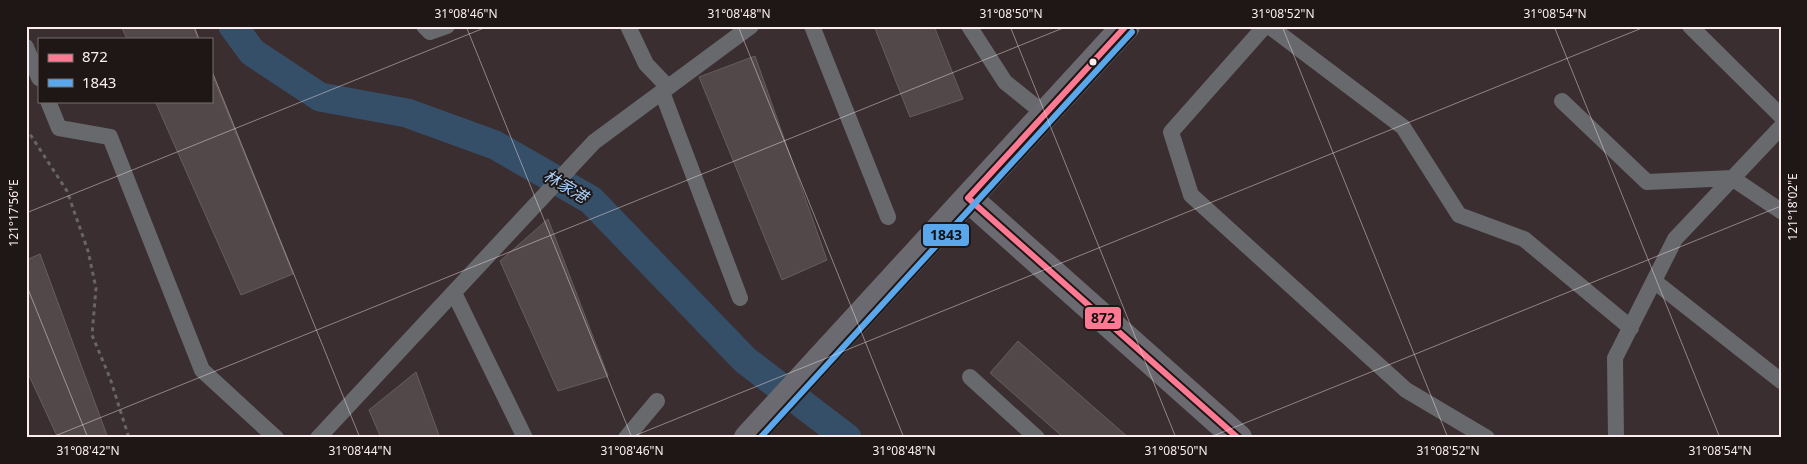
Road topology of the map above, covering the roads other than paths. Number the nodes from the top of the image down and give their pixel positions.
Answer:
1 (424, 26) edge
2 (447, 26) edge
3 (628, 26) edge
4 (751, 26) edge
5 (812, 26) edge
6 (969, 26) edge
7 (1126, 26) edge
8 (1267, 26) edge
9 (1690, 26) edge
10 (26, 47) edge
11 (38, 76) edge
12 (665, 90) junction
13 (1562, 101) dead end
14 (48, 102) edge
15 (1047, 113) junction
16 (1781, 116) edge
17 (1781, 127) edge
18 (1732, 178) junction
19 (968, 198) junction
20 (1781, 211) edge
21 (888, 218) dead end
22 (1654, 282) junction
23 (454, 292) junction
24 (740, 298) dead end
25 (1631, 328) junction
26 (970, 377) dead end
27 (1781, 381) edge
28 (657, 401) dead end
29 (276, 438) edge
30 (318, 438) edge
31 (526, 438) edge
32 (626, 438) edge
33 (748, 438) edge
34 (1037, 438) edge
35 (1238, 438) edge
36 (1487, 438) edge
37 (1616, 438) edge

1 - 2 lane
3 - 12 lane
4 - 12 lane
5 - 21 lane
6 - 15 lane
7 - 15 street
8 - 25 lane
8 - 36 lane
9 - 16 lane
10 - 11 lane
12 - 23 lane
12 - 24 lane
13 - 18 lane
14 - 29 lane
15 - 19 street
17 - 18 lane
18 - 20 lane
18 - 22 lane
19 - 33 street
19 - 35 street
22 - 25 lane
22 - 27 lane
23 - 30 lane
23 - 31 lane
25 - 37 lane
26 - 34 lane
28 - 32 lane

